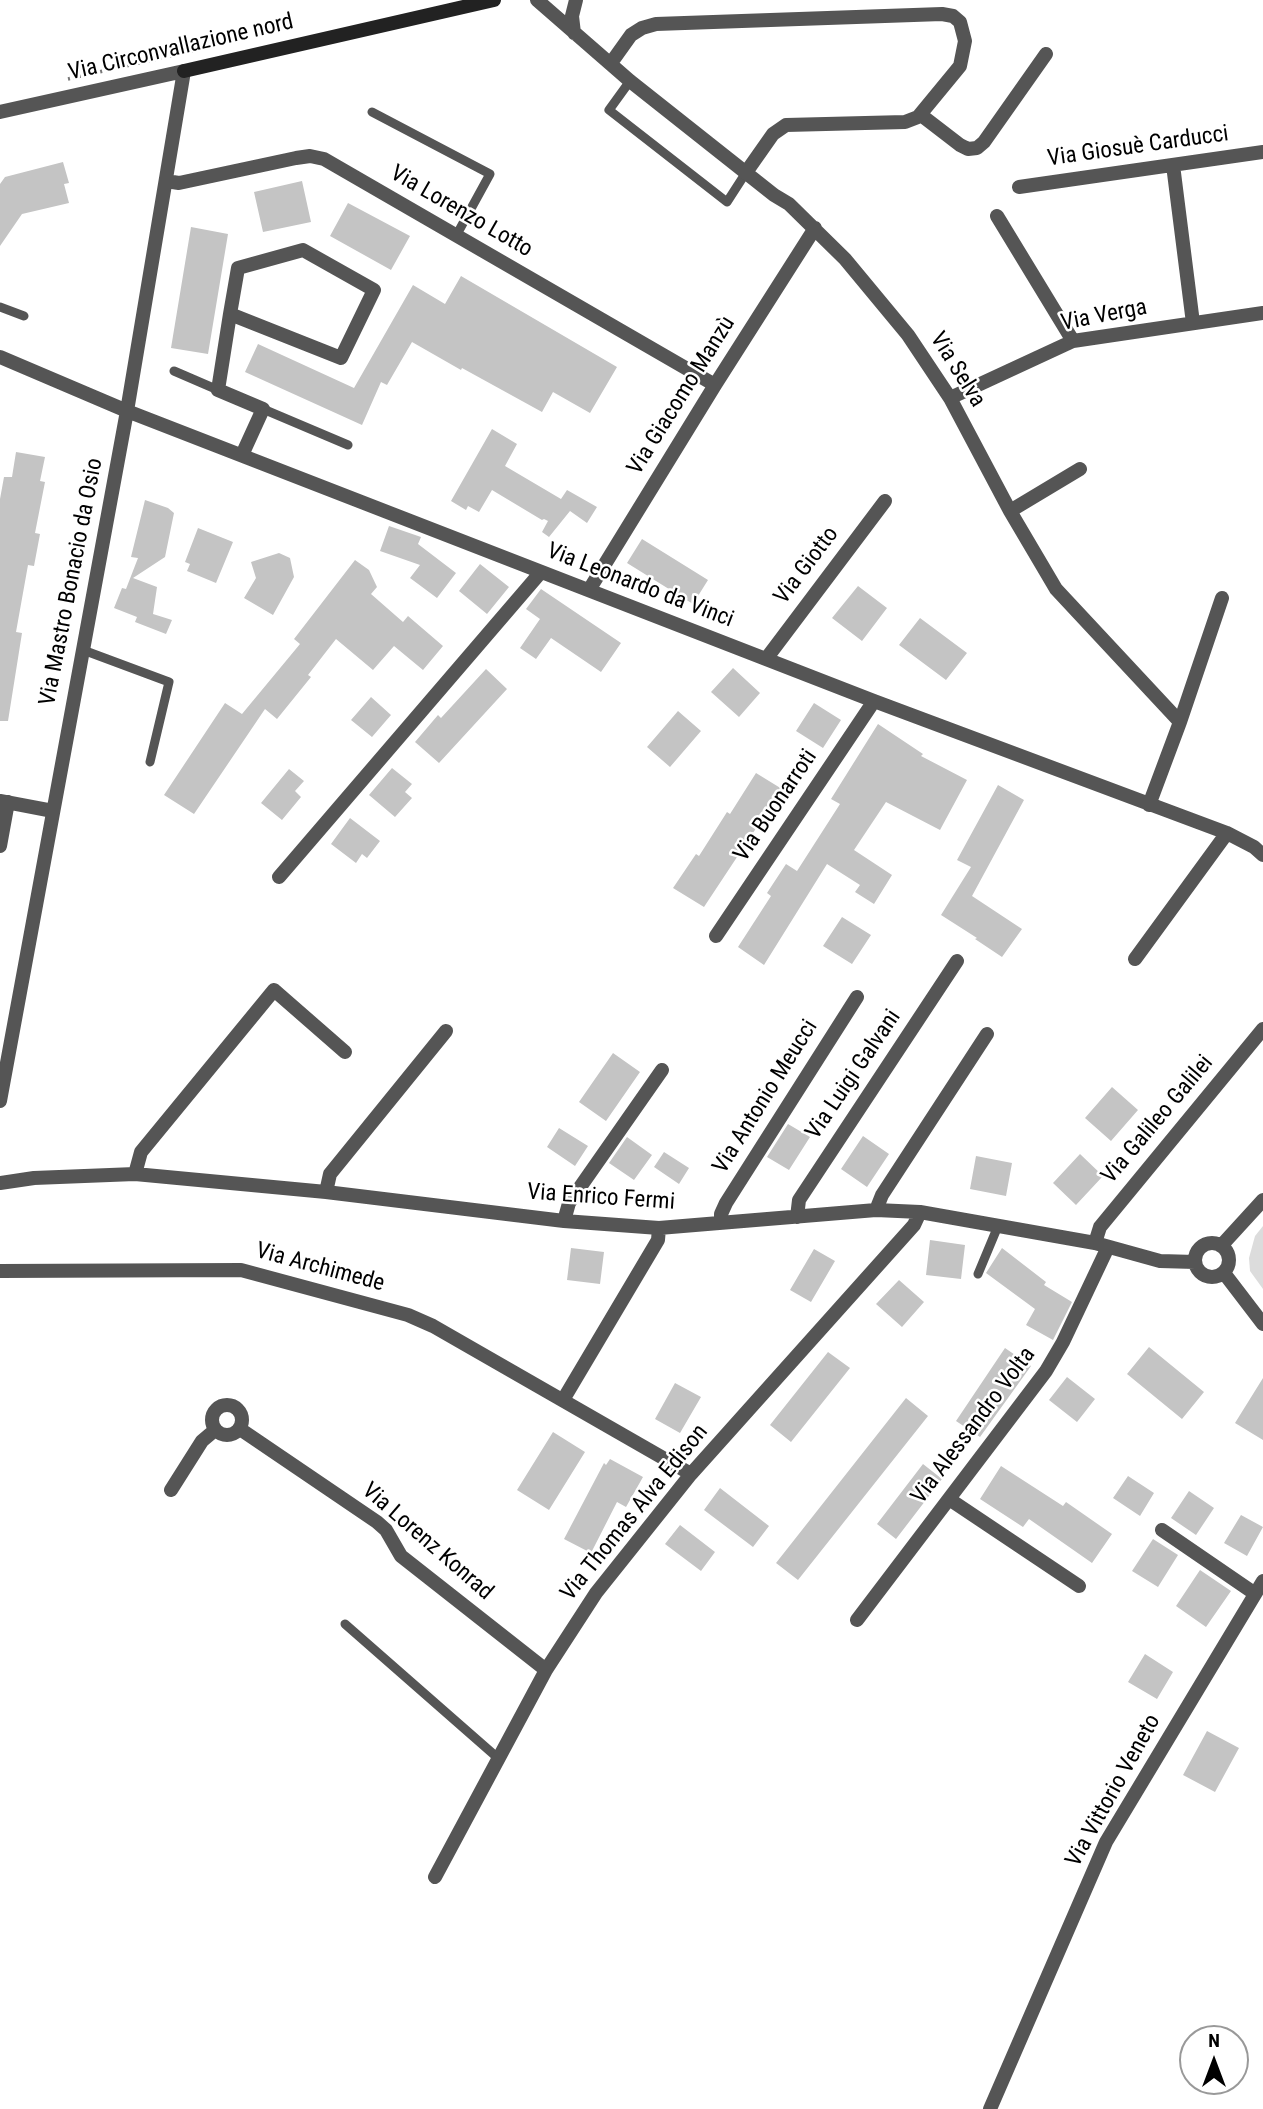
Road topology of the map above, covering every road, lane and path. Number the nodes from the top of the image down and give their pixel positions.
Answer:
1 (494, 0) edge
2 (537, 0) edge
3 (576, 0) edge
4 (574, 33) junction
5 (1046, 54) dead end
6 (611, 63) junction
7 (184, 71) junction
8 (630, 81) junction
9 (0, 112) edge
10 (372, 112) dead end
11 (920, 115) junction
12 (1263, 152) edge
13 (1173, 164) junction
14 (747, 171) junction
15 (166, 181) junction
16 (1019, 187) dead end
17 (998, 216) dead end
18 (815, 228) junction
19 (456, 236) junction
20 (0, 306) edge
21 (1263, 313) edge
22 (230, 314) junction
23 (24, 316) dead end
24 (1193, 323) junction
25 (1073, 341) junction
26 (0, 357) edge
27 (174, 371) dead end
28 (715, 385) junction
29 (218, 390) junction
30 (950, 398) junction
31 (263, 409) junction
32 (127, 411) junction
33 (348, 445) dead end
34 (242, 455) junction
35 (1080, 469) dead end
36 (885, 501) dead end
37 (1010, 511) junction
38 (541, 572) junction
39 (589, 590) junction
40 (1222, 598) dead end
41 (83, 650) junction
42 (766, 659) junction
43 (874, 702) junction
44 (1180, 722) junction
45 (150, 762) dead end
46 (4, 802) edge
47 (1149, 805) junction
48 (53, 811) junction
49 (1227, 833) junction
50 (0, 846) edge
51 (1263, 855) edge
52 (279, 877) dead end
53 (716, 936) dead end
54 (1135, 959) dead end
55 (957, 961) dead end
56 (856, 997) dead end
57 (1263, 1029) edge
58 (446, 1031) dead end
59 (988, 1034) dead end
60 (345, 1052) dead end
61 (4, 1056) edge
62 (662, 1070) dead end
63 (0, 1101) edge
64 (135, 1174) junction
65 (0, 1183) edge
66 (326, 1192) junction
67 (1263, 1200) edge
68 (876, 1210) junction
69 (920, 1212) junction
70 (797, 1217) junction
71 (564, 1221) junction
72 (721, 1223) junction
73 (998, 1226) junction
74 (659, 1228) junction
75 (1102, 1245) junction
76 (1221, 1246) junction
77 (1195, 1262) junction
78 (0, 1271) edge
79 (1224, 1273) junction
80 (978, 1274) dead end
81 (1263, 1324) edge
82 (563, 1400) junction
83 (240, 1429) junction
84 (215, 1430) junction
85 (691, 1474) junction
86 (171, 1490) dead end
87 (949, 1499) junction
88 (1162, 1530) dead end
89 (1079, 1586) dead end
90 (1259, 1587) edge
91 (856, 1620) dead end
92 (345, 1625) dead end
93 (546, 1670) junction
94 (499, 1759) junction
95 (435, 1877) dead end
96 (990, 2109) edge

1 - 7 street, Via Circonvallazione nord
2 - 4 street, Via Selva
3 - 4 street
4 - 6 street, Via Selva
5 - 11 street
6 - 8 street, Via Selva
6 - 11 street
7 - 9 street, Via Circonvallazione nord
7 - 15 street, Via Mastro Bonacio da Osio
8 - 14 street, Via Selva
8 - 14 lane
10 - 19 lane
11 - 14 street
12 - 13 street, Via Giosuè Carducci
13 - 16 street, Via Giosuè Carducci
13 - 24 street
14 - 18 street, Via Selva
15 - 19 street, Via Lorenzo Lotto
15 - 32 street, Via Mastro Bonacio da Osio
17 - 25 street
18 - 28 street, Via Giacomo Manzù
18 - 30 street, Via Selva
19 - 28 street, Via Lorenzo Lotto
20 - 23 lane
21 - 24 street, Via Verga
22 - 22 street
22 - 29 street
24 - 25 street, Via Verga
25 - 30 street, Via Verga
26 - 32 street, Via Leonardo da Vinci
27 - 29 lane
28 - 39 street, Via Giacomo Manzù
29 - 31 street
30 - 37 street, Via Selva
31 - 33 lane
31 - 34 street
32 - 34 street, Via Leonardo da Vinci
32 - 41 street, Via Mastro Bonacio da Osio
34 - 38 street, Via Leonardo da Vinci
35 - 37 street
36 - 42 street, Via Giotto
37 - 44 street, Via Selva
38 - 39 street, Via Leonardo da Vinci
38 - 52 street
39 - 42 street, Via Leonardo da Vinci
40 - 44 street
41 - 45 lane
41 - 48 street, Via Mastro Bonacio da Osio
42 - 43 street, Via Leonardo da Vinci
43 - 47 street, Via Leonardo da Vinci
43 - 53 street, Via Buonarroti
44 - 47 street
46 - 48 street
46 - 50 street
47 - 49 street, Via Leonardo da Vinci
48 - 61 street, Via Mastro Bonacio da Osio
49 - 51 street, Via Leonardo da Vinci
49 - 54 street
55 - 70 street, Via Luigi Galvani
56 - 72 street, Via Antonio Meucci
57 - 75 street, Via Galileo Galilei
58 - 66 street
59 - 68 street
60 - 64 street
61 - 63 street, Via Mastro Bonacio da Osio
62 - 71 street
64 - 65 street, Via Enrico Fermi
64 - 66 street, Via Enrico Fermi
66 - 71 street, Via Enrico Fermi
67 - 76 street
68 - 69 street, Via Enrico Fermi
68 - 70 street, Via Enrico Fermi
69 - 73 street, Via Enrico Fermi
69 - 85 street, Via Thomas Alva Edison
70 - 72 street, Via Enrico Fermi
71 - 74 street, Via Enrico Fermi
72 - 74 street, Via Enrico Fermi
73 - 75 street, Via Enrico Fermi
73 - 80 lane
74 - 82 street
75 - 77 street, Via Enrico Fermi
75 - 87 street, Via Alessandro Volta
76 - 77 street
76 - 79 street
77 - 79 street
78 - 82 street, Via Archimede
79 - 81 street
82 - 85 street, Via Archimede
83 - 84 street
83 - 84 street, Via Lorenz Konrad
83 - 93 street, Via Lorenz Konrad
84 - 86 street, Via Lorenz Konrad
85 - 93 street, Via Thomas Alva Edison
87 - 89 street
87 - 91 street, Via Alessandro Volta
88 - 90 street
90 - 96 street, Via Vittorio Veneto
92 - 94 lane
93 - 94 street, Via Thomas Alva Edison
94 - 95 street, Via Thomas Alva Edison

